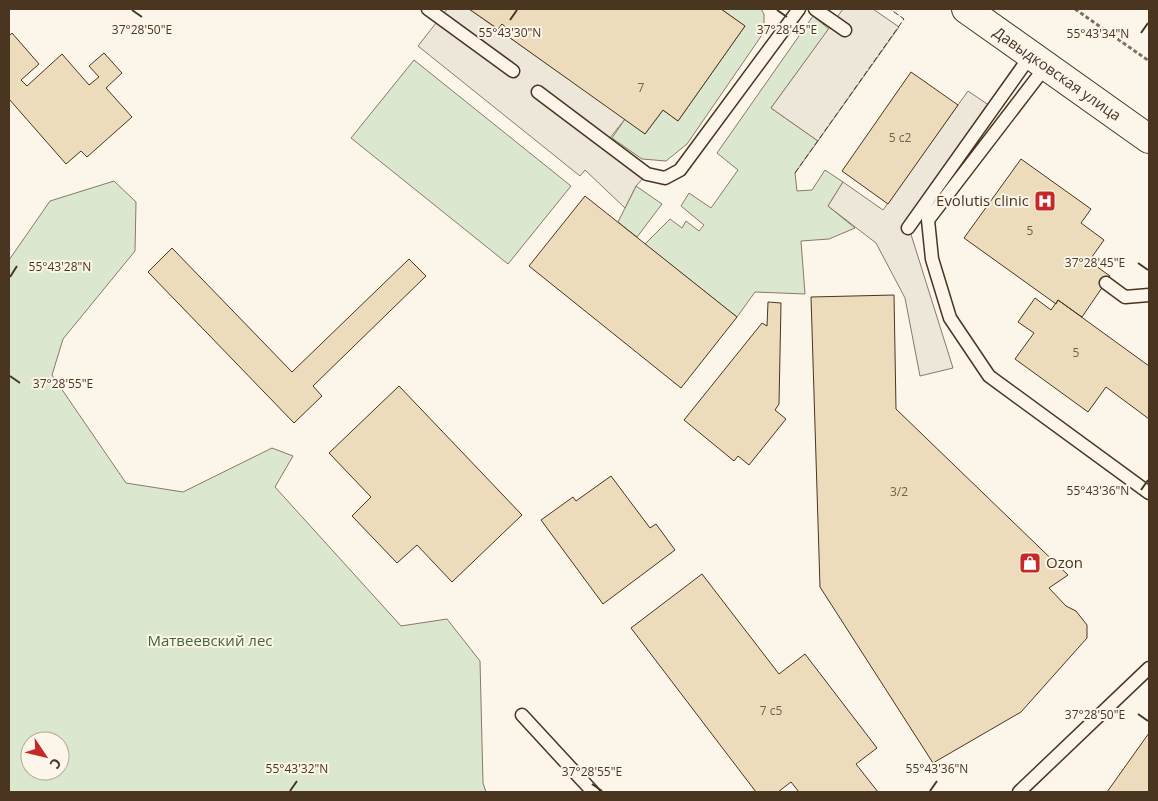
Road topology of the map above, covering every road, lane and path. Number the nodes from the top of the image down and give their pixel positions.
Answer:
1 (428, 9) edge
2 (799, 9) edge
3 (815, 9) edge
4 (966, 9) edge
5 (1075, 9) edge
6 (845, 30) dead end
7 (1039, 60) junction
8 (1149, 61) edge
9 (513, 71) dead end
10 (538, 92) dead end
11 (1149, 139) edge
12 (908, 228) dead end
13 (1106, 284) dead end
14 (1149, 295) edge
15 (1149, 493) edge
16 (1149, 668) edge
17 (522, 715) dead end
18 (593, 792) edge
19 (1018, 792) edge

1 - 9 lane
2 - 10 lane
3 - 6 lane
4 - 7 street, Давыдковская улица
5 - 8 path
7 - 11 street, Давыдковская улица
7 - 12 lane
7 - 15 lane
13 - 14 lane
16 - 19 lane
17 - 18 lane

